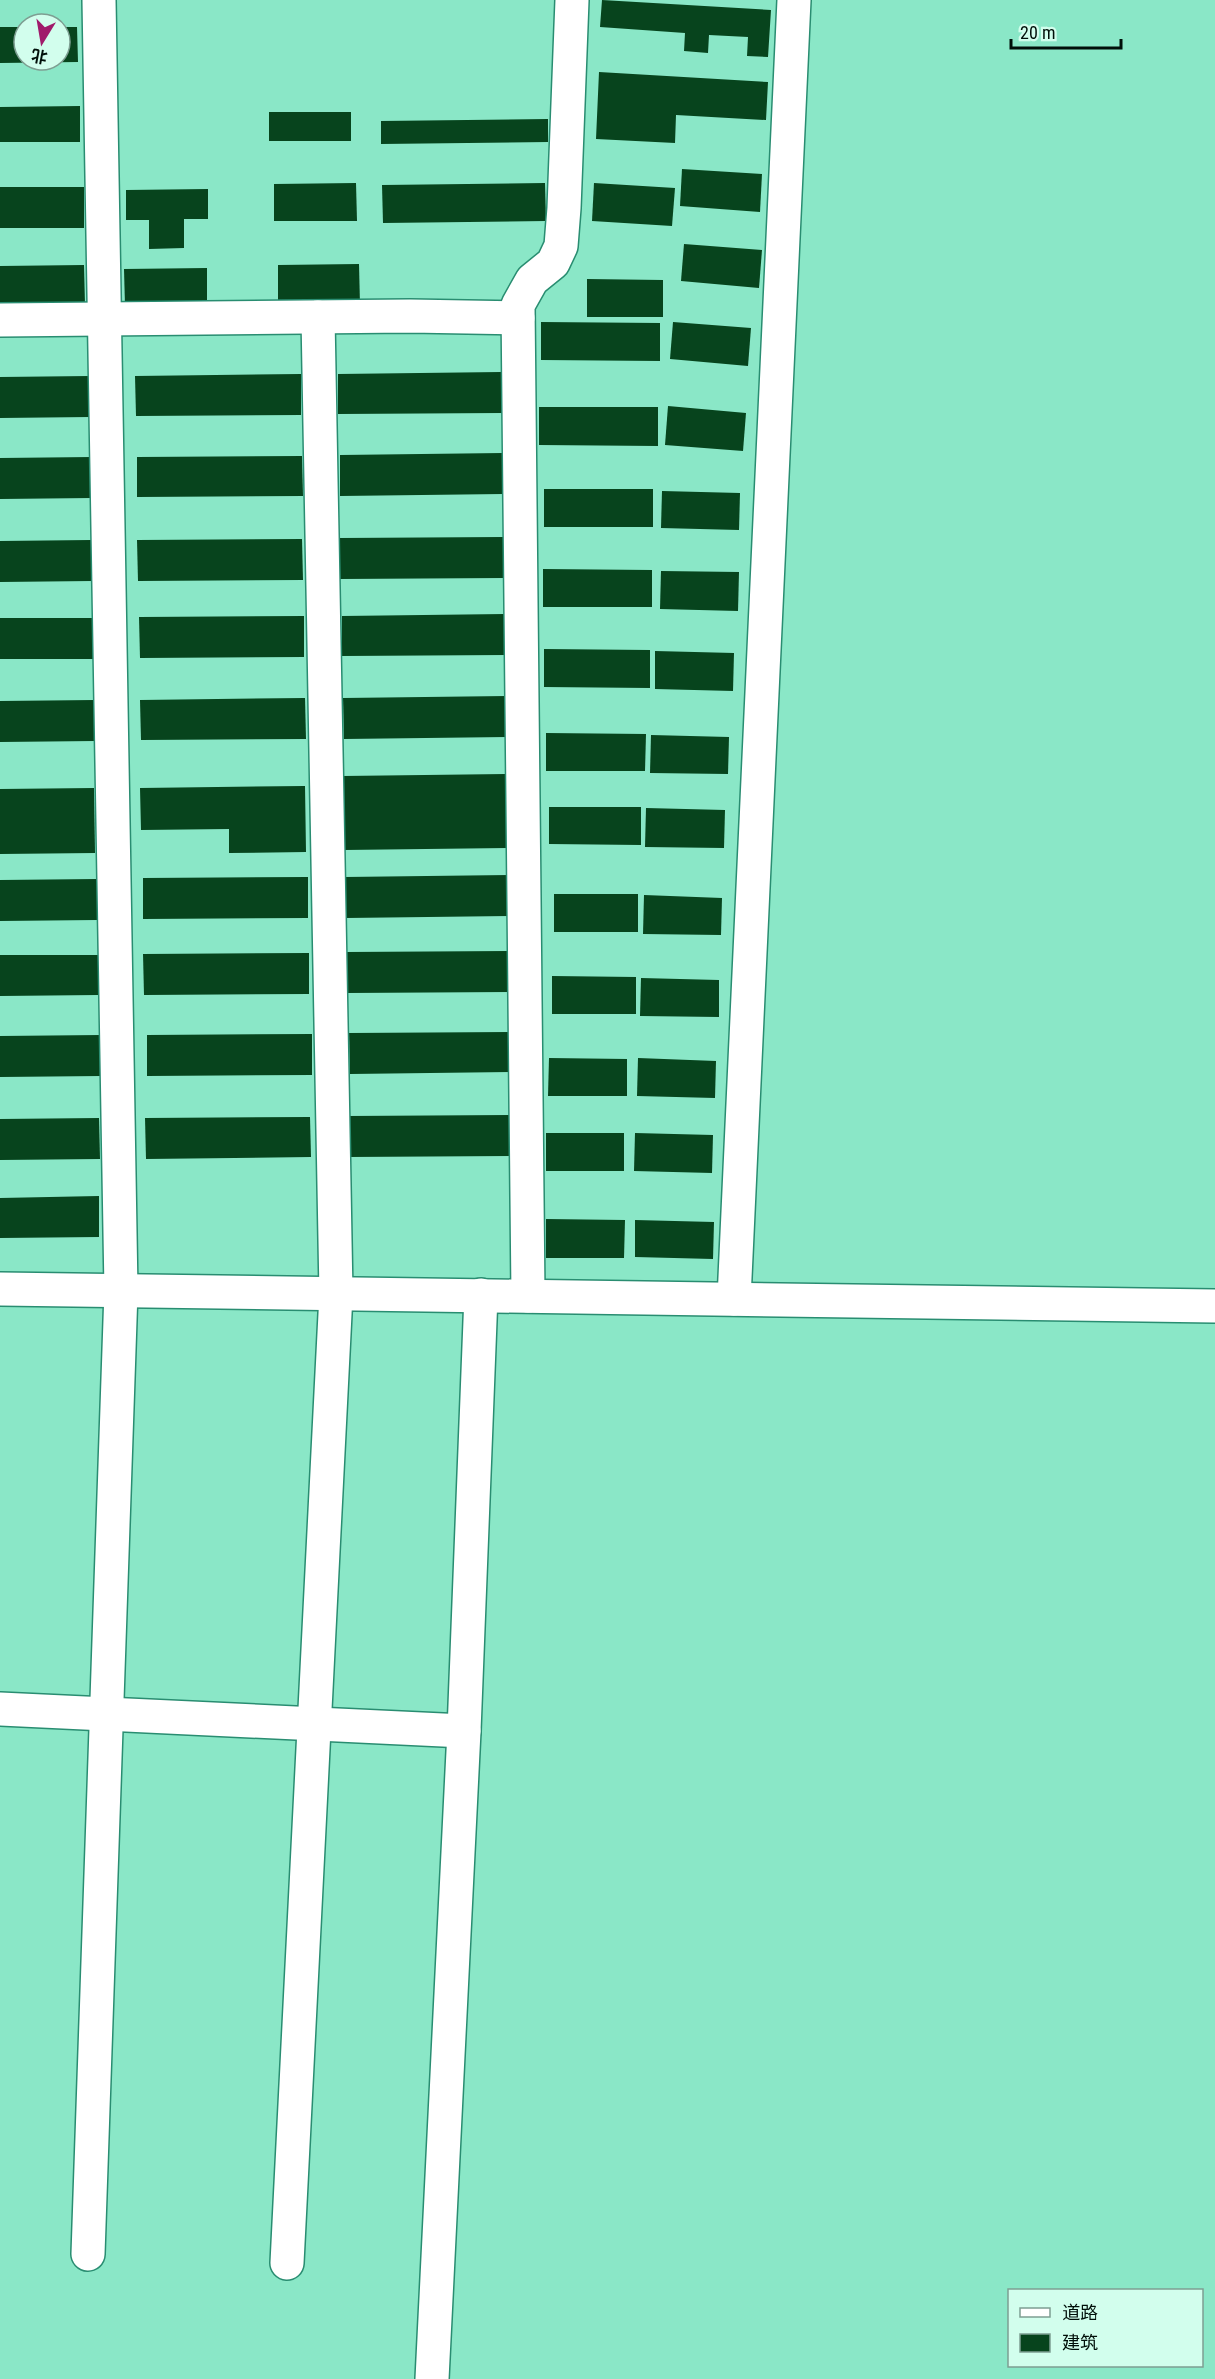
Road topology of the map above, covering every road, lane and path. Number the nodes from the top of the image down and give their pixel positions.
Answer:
1 (99, 0) edge
2 (572, 0) edge
3 (794, 0) edge
4 (318, 317) junction
5 (518, 318) junction
6 (0, 320) edge
7 (104, 320) junction
8 (0, 1289) edge
9 (121, 1291) junction
10 (336, 1294) junction
11 (481, 1295) junction
12 (528, 1296) junction
13 (734, 1299) junction
14 (1215, 1306) edge
15 (0, 1709) edge
16 (106, 1714) junction
17 (315, 1724) junction
18 (464, 1731) junction
19 (88, 2254) dead end
20 (287, 2263) dead end
21 (432, 2379) edge

1 - 7 street
2 - 5 street
3 - 13 street
4 - 5 street
4 - 7 street
4 - 10 street
5 - 12 street
6 - 7 street
7 - 9 street
8 - 9 street
9 - 10 street
9 - 16 street
10 - 11 street
10 - 17 street
11 - 12 street
11 - 18 street
12 - 13 street
13 - 14 street
15 - 16 street
16 - 17 street
16 - 19 street
17 - 18 street
17 - 20 street
18 - 21 street

